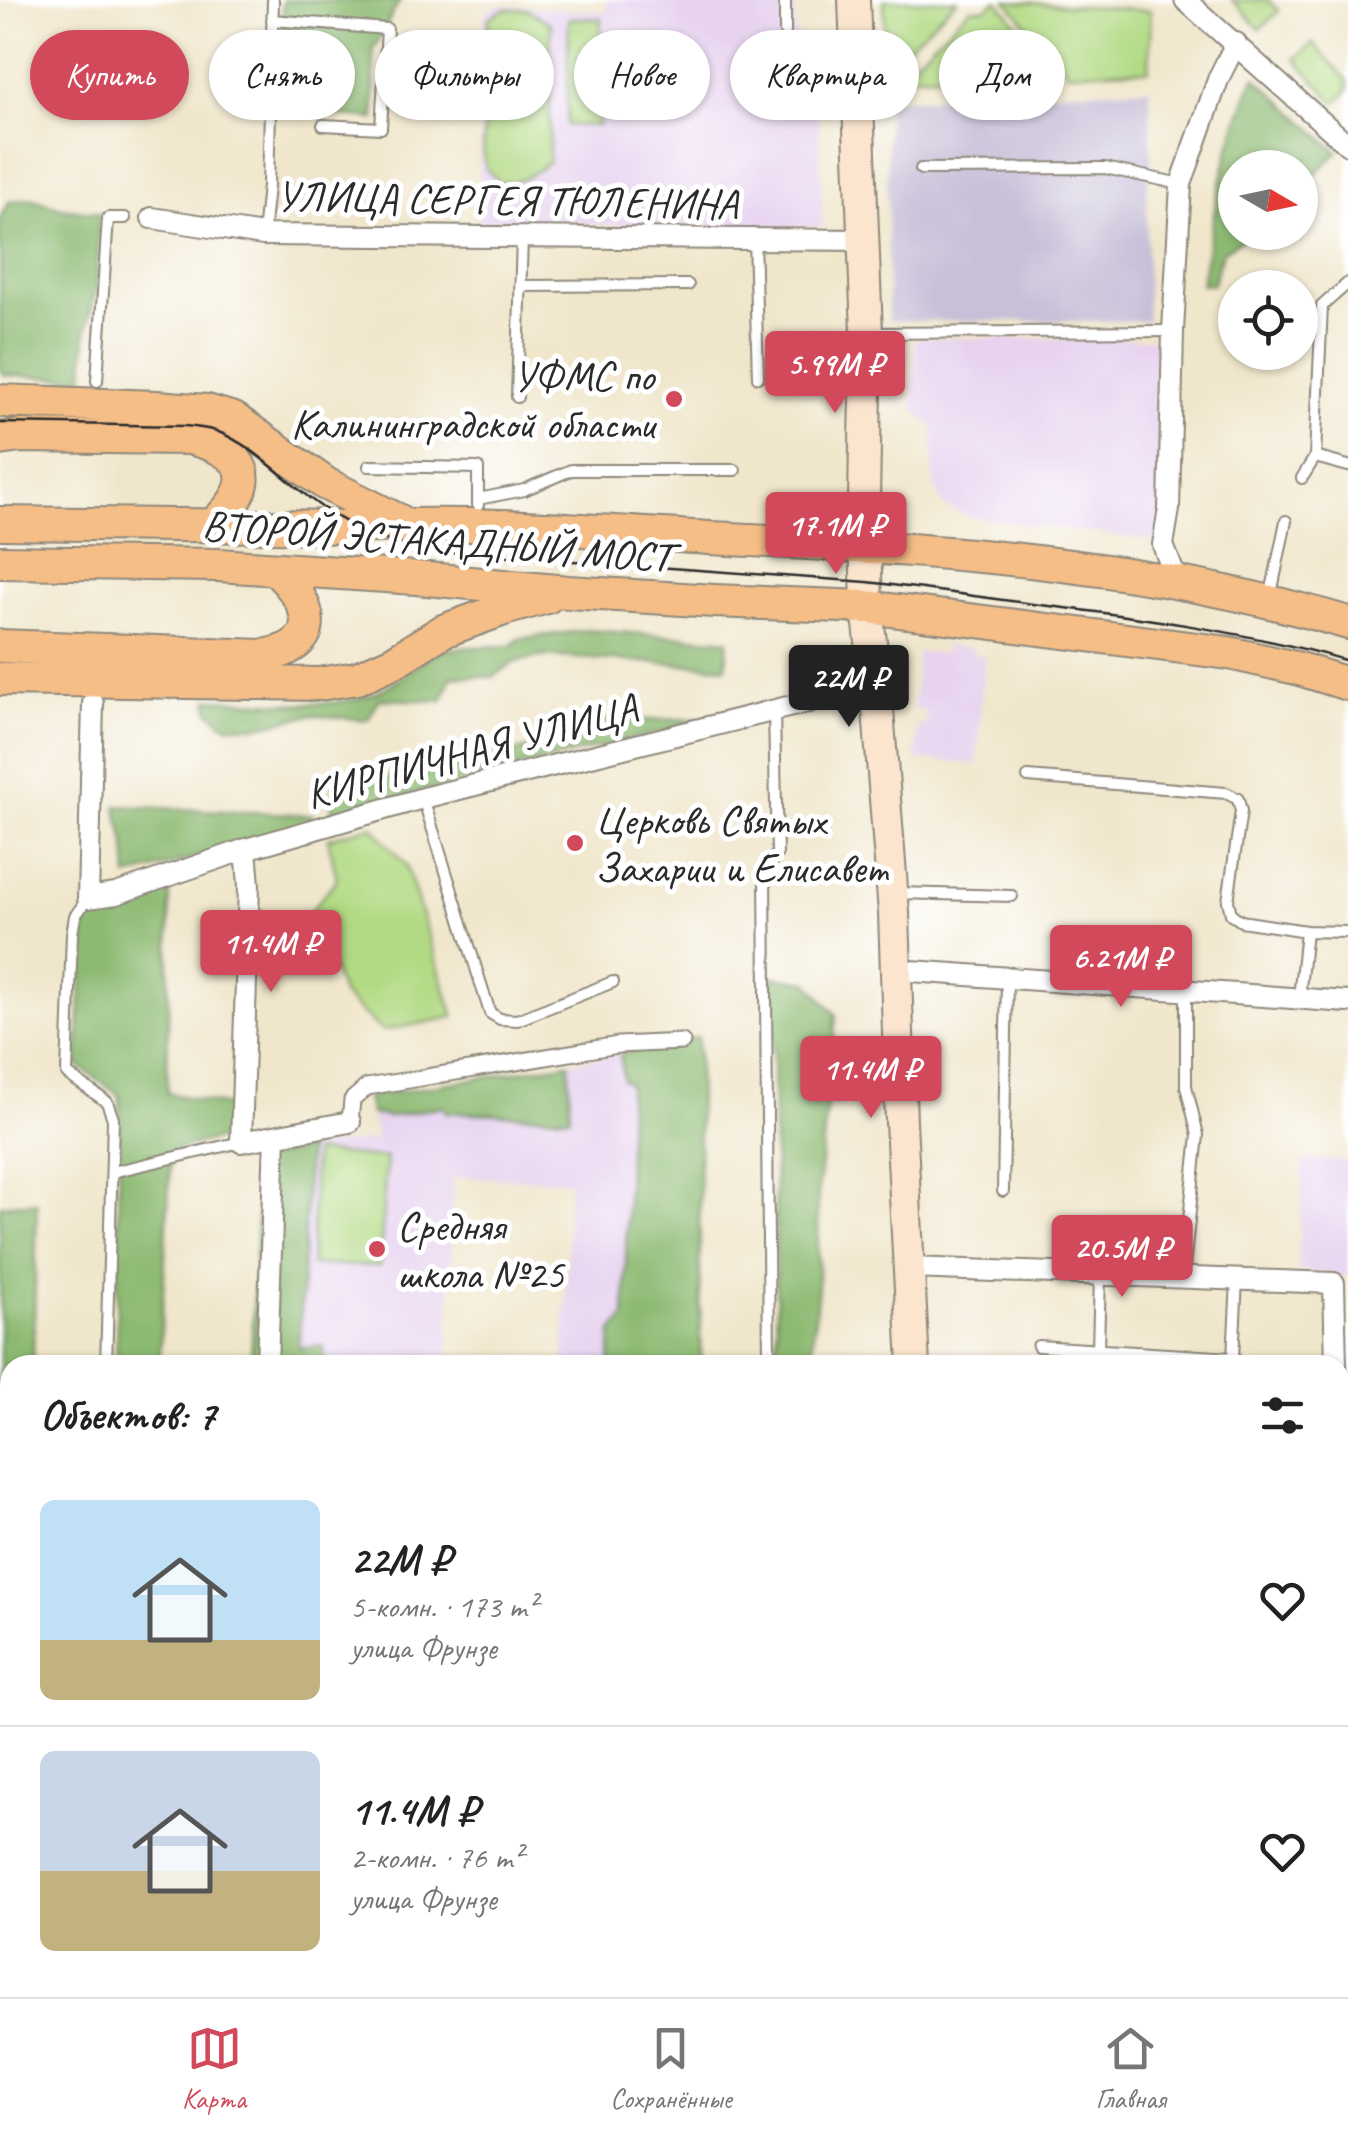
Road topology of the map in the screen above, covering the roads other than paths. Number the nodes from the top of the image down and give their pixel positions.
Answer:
1 (273, 0) edge
2 (785, 0) edge
3 (854, 0) edge
4 (1185, 0) edge
5 (272, 20) junction
6 (785, 30) edge
7 (1236, 43) junction
8 (323, 125) dead end
9 (1348, 144) edge
10 (921, 168) dead end
11 (1181, 184) junction
12 (125, 218) dead end
13 (152, 218) dead end
14 (264, 235) junction
15 (522, 237) junction
16 (754, 240) junction
17 (863, 240) junction
18 (1348, 283) edge
19 (688, 285) dead end
20 (520, 286) junction
21 (1173, 331) junction
22 (867, 333) junction
23 (758, 377) dead end
24 (97, 382) dead end
25 (517, 396) dead end
26 (0, 401) edge
27 (0, 438) edge
28 (1315, 457) junction
29 (369, 466) dead end
30 (1348, 466) edge
31 (735, 470) dead end
32 (1302, 478) dead end
33 (478, 512) junction
34 (1286, 521) dead end
35 (0, 523) edge
36 (214, 524) junction
37 (409, 524) junction
38 (1163, 545) junction
39 (866, 546) junction
40 (0, 562) edge
41 (275, 569) junction
42 (1126, 575) junction
43 (1188, 585) junction
44 (568, 592) junction
45 (1269, 603) junction
46 (867, 607) junction
47 (1348, 624) edge
48 (0, 646) edge
49 (0, 679) edge
50 (876, 684) junction
51 (1348, 684) edge
52 (93, 703) dead end
53 (774, 710) junction
54 (1028, 777) dead end
55 (424, 798) junction
56 (246, 849) junction
57 (892, 893) junction
58 (1012, 896) dead end
59 (88, 898) junction
60 (1306, 931) junction
61 (1348, 932) edge
62 (897, 970) junction
63 (1007, 978) junction
64 (614, 982) dead end
65 (1186, 989) junction
66 (1299, 998) junction
67 (1348, 1002) edge
68 (682, 1042) dead end
69 (350, 1122) joint
70 (275, 1136) junction
71 (241, 1142) junction
72 (112, 1172) junction
73 (1003, 1191) dead end
74 (910, 1268) junction
75 (1100, 1274) junction
76 (1183, 1277) junction
77 (1237, 1280) junction
78 (1341, 1283) edge
79 (1038, 1346) dead end
80 (1098, 1349) junction
81 (106, 1355) edge
82 (267, 1355) edge
83 (769, 1355) edge
84 (914, 1355) edge
85 (1163, 1355) edge
86 (1238, 1355) edge
87 (1337, 1355) edge

1 - 5 lane
2 - 6 lane
3 - 17 main road
4 - 7 street
5 - 8 lane
5 - 14 lane
7 - 9 street
7 - 11 street
10 - 11 lane
11 - 21 street
12 - 24 lane
13 - 14 street, УЛИЦА СЕРГЕЯ ТЮЛЕНИНА
14 - 15 street, УЛИЦА СЕРГЕЯ ТЮЛЕНИНА
15 - 16 street, УЛИЦА СЕРГЕЯ ТЮЛЕНИНА
15 - 20 lane
16 - 17 street, УЛИЦА СЕРГЕЯ ТЮЛЕНИНА
16 - 23 lane
17 - 22 main road
18 - 28 lane
19 - 20 lane
20 - 25 lane
21 - 22 lane
21 - 38 street
22 - 39 main road
26 - 37 main road
27 - 36 main road
28 - 30 lane
28 - 32 lane
29 - 33 lane
31 - 33 lane
33 - 37 main road, ВТОРОЙ ЭСТАКАДНЫЙ МОСТ
33 - 39 main road, ВТОРОЙ ЭСТАКАДНЫЙ МОСТ
34 - 45 lane
35 - 36 main road, ВТОРОЙ ЭСТАКАДНЫЙ МОСТ
36 - 37 main road, ВТОРОЙ ЭСТАКАДНЫЙ МОСТ
38 - 42 street
38 - 43 street
39 - 42 main road, ВТОРОЙ ЭСТАКАДНЫЙ МОСТ
39 - 46 main road
40 - 41 main road, ВТОРОЙ ЭСТАКАДНЫЙ МОСТ
41 - 44 main road, ВТОРОЙ ЭСТАКАДНЫЙ МОСТ
41 - 48 main road
42 - 43 main road, ВТОРОЙ ЭСТАКАДНЫЙ МОСТ
43 - 45 main road, ВТОРОЙ ЭСТАКАДНЫЙ МОСТ
44 - 46 main road, ВТОРОЙ ЭСТАКАДНЫЙ МОСТ
44 - 49 main road
45 - 47 main road, ВТОРОЙ ЭСТАКАДНЫЙ МОСТ
46 - 50 main road
46 - 51 main road, ВТОРОЙ ЭСТАКАДНЫЙ МОСТ
50 - 53 street, КИРПИЧНАЯ УЛИЦА
50 - 57 main road
52 - 59 street
53 - 55 street, КИРПИЧНАЯ УЛИЦА
53 - 83 lane
54 - 60 lane
55 - 56 street, КИРПИЧНАЯ УЛИЦА
55 - 64 lane
56 - 59 street, КИРПИЧНАЯ УЛИЦА
56 - 71 street
57 - 58 lane
57 - 62 main road
59 - 72 lane
60 - 61 lane
60 - 66 lane
62 - 63 street
62 - 74 main road
63 - 65 street
63 - 73 lane
65 - 66 street
65 - 76 lane
66 - 67 street
68 - 69 street
69 - 70 street
70 - 71 street
70 - 82 street
71 - 72 lane
72 - 81 lane
74 - 75 street
74 - 84 main road
75 - 76 street
75 - 80 lane
76 - 77 street
77 - 78 street
77 - 86 lane
78 - 87 street
79 - 80 lane
80 - 85 lane

